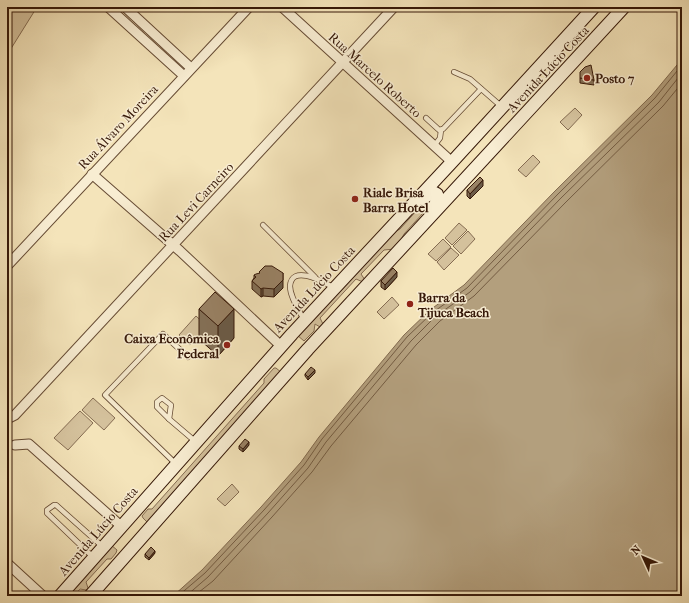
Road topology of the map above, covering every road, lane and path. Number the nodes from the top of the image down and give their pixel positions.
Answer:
1 (108, 7) edge
2 (125, 7) edge
3 (249, 7) edge
4 (282, 7) edge
5 (394, 7) edge
6 (593, 7) edge
7 (624, 7) edge
8 (343, 63) junction
9 (539, 67) junction
10 (191, 68) junction
11 (454, 72) dead end
12 (184, 76) junction
13 (554, 82) junction
14 (481, 89) junction
15 (502, 107) junction
16 (426, 118) dead end
17 (441, 130) junction
18 (434, 146) junction
19 (452, 162) junction
20 (92, 174) junction
21 (402, 214) junction
22 (263, 225) dead end
23 (415, 235) junction
24 (173, 246) junction
25 (7, 266) edge
26 (316, 278) junction
27 (334, 288) junction
28 (304, 321) junction
29 (281, 346) junction
30 (188, 357) dead end
31 (11, 416) edge
32 (169, 419) dead end
33 (196, 442) junction
34 (16, 445) dead end
35 (176, 464) junction
36 (121, 526) junction
37 (103, 546) junction
38 (94, 558) junction
39 (7, 563) edge
40 (43, 596) edge
41 (60, 596) edge
42 (90, 596) edge

1 - 12 street
2 - 10 street
3 - 10 street, Rua Álvaro Moreira
4 - 8 street, Rua Marcelo Roberto
5 - 8 street, Rua Levi Carneiro
6 - 9 main road, Avenida Lúcio Costa
7 - 13 main road, Avenida Lúcio Costa
8 - 18 street, Rua Marcelo Roberto
8 - 24 street, Rua Levi Carneiro
9 - 13 main road
9 - 15 main road, Avenida Lúcio Costa
10 - 12 street, Rua Álvaro Moreira
11 - 14 lane
12 - 20 street, Rua Álvaro Moreira
13 - 23 main road, Avenida Lúcio Costa
14 - 15 lane
14 - 17 lane
15 - 19 main road, Avenida Lúcio Costa
16 - 17 lane
17 - 18 lane
18 - 19 street, Rua Marcelo Roberto
19 - 21 main road, Avenida Lúcio Costa
20 - 24 street
20 - 25 street, Rua Álvaro Moreira
21 - 23 main road
21 - 27 main road, Avenida Lúcio Costa
22 - 26 lane
23 - 42 main road, Avenida Lúcio Costa
24 - 29 street
24 - 31 street, Rua Levi Carneiro
26 - 27 lane
26 - 28 lane
27 - 28 main road, Avenida Lúcio Costa
28 - 29 main road, Avenida Lúcio Costa
29 - 33 main road, Avenida Lúcio Costa
30 - 35 lane
32 - 33 lane
33 - 35 main road, Avenida Lúcio Costa
34 - 36 street
35 - 36 main road, Avenida Lúcio Costa
36 - 37 main road, Avenida Lúcio Costa
37 - 38 main road, Avenida Lúcio Costa
37 - 38 lane
38 - 41 main road, Avenida Lúcio Costa
39 - 40 street

